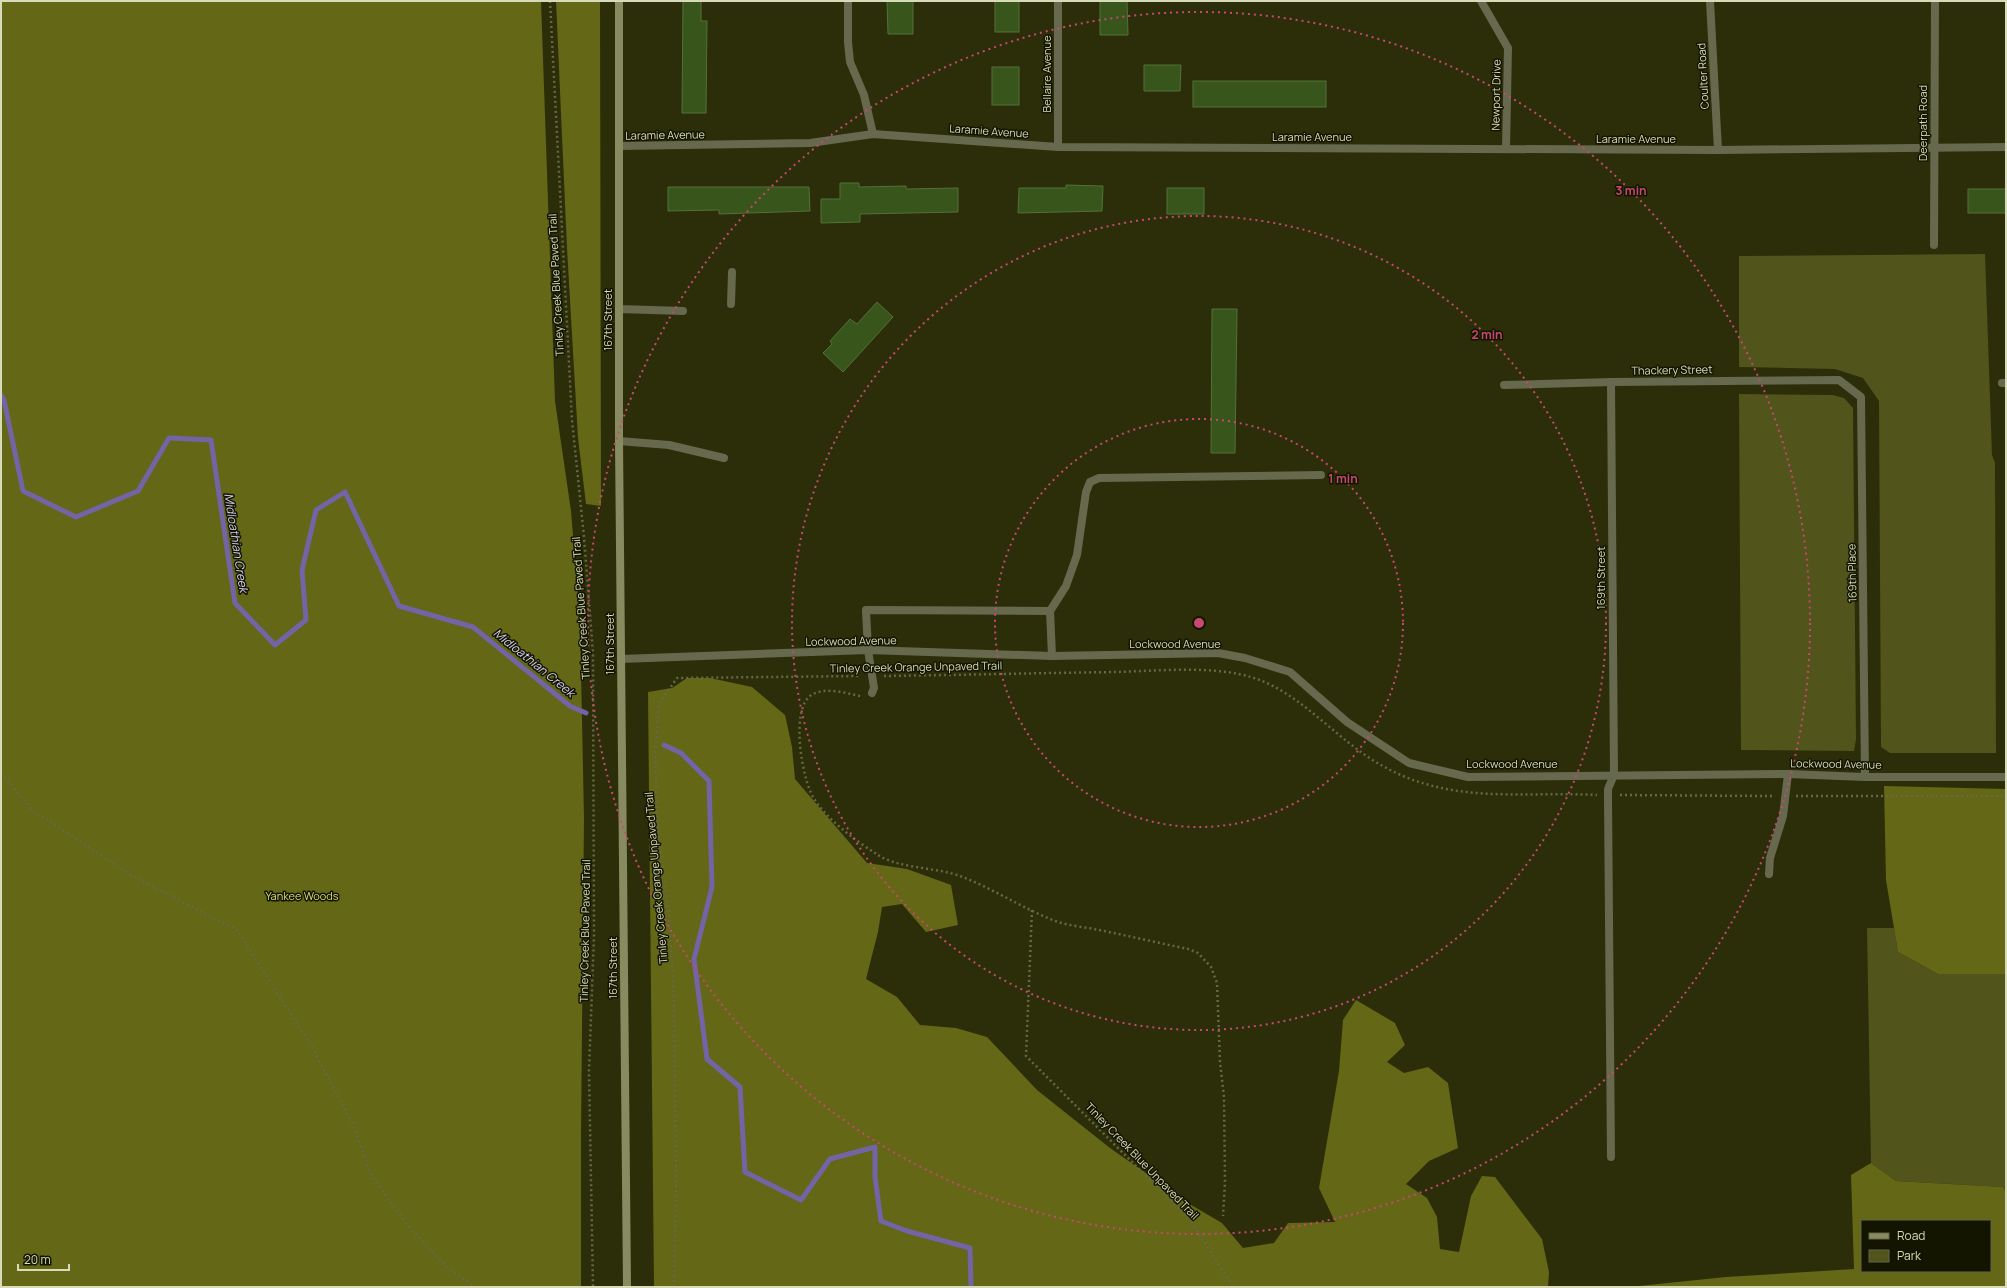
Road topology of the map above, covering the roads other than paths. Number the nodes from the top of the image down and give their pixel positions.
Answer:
1 (619, 1) edge
2 (848, 1) edge
3 (1058, 1) edge
4 (1481, 1) edge
5 (1710, 1) edge
6 (1935, 1) edge
7 (873, 134) junction
8 (619, 146) junction
9 (1058, 147) junction
10 (1934, 147) junction
11 (2006, 148) edge
12 (1506, 149) junction
13 (1718, 150) junction
14 (1934, 245) dead end
15 (732, 272) dead end
16 (731, 304) dead end
17 (619, 309) junction
18 (683, 311) dead end
19 (1839, 380) joint
20 (1611, 382) junction
21 (1504, 385) dead end
22 (620, 441) junction
23 (724, 458) dead end
24 (1321, 475) dead end
25 (1050, 611) junction
26 (868, 650) junction
27 (1052, 656) junction
28 (621, 659) junction
29 (872, 693) road end
30 (1614, 774) junction
31 (1788, 774) junction
32 (1865, 777) junction
33 (2006, 777) edge
34 (1769, 874) dead end
35 (1611, 1157) dead end
36 (626, 1287) edge

1 - 8 main road, 167th Street
2 - 7 street
3 - 9 street, Bellaire Avenue
4 - 12 street, Newport Drive
5 - 13 street, Coulter Road
6 - 10 street, Deerpath Road
7 - 8 street, Laramie Avenue
7 - 9 street, Laramie Avenue
8 - 17 main road, 167th Street
9 - 12 street, Laramie Avenue
10 - 11 street, Laramie Avenue
10 - 13 street, Laramie Avenue
10 - 14 street, Deerpath Road
12 - 13 street, Laramie Avenue
15 - 16 street
17 - 18 street
17 - 22 main road, 167th Street
19 - 20 street, Thackery Street
19 - 32 street, 169th Place
20 - 21 street, Thackery Street
20 - 30 street, 169th Street
22 - 23 street
22 - 28 main road, 167th Street
24 - 25 street
25 - 26 street
25 - 27 street
26 - 27 street, Lockwood Avenue
26 - 28 street, Lockwood Avenue
26 - 29 street
27 - 30 street, Lockwood Avenue
28 - 36 main road, 167th Street
30 - 31 street, Lockwood Avenue
30 - 35 street, 169th Street
31 - 32 street, Lockwood Avenue
31 - 34 street
32 - 33 street, Lockwood Avenue

